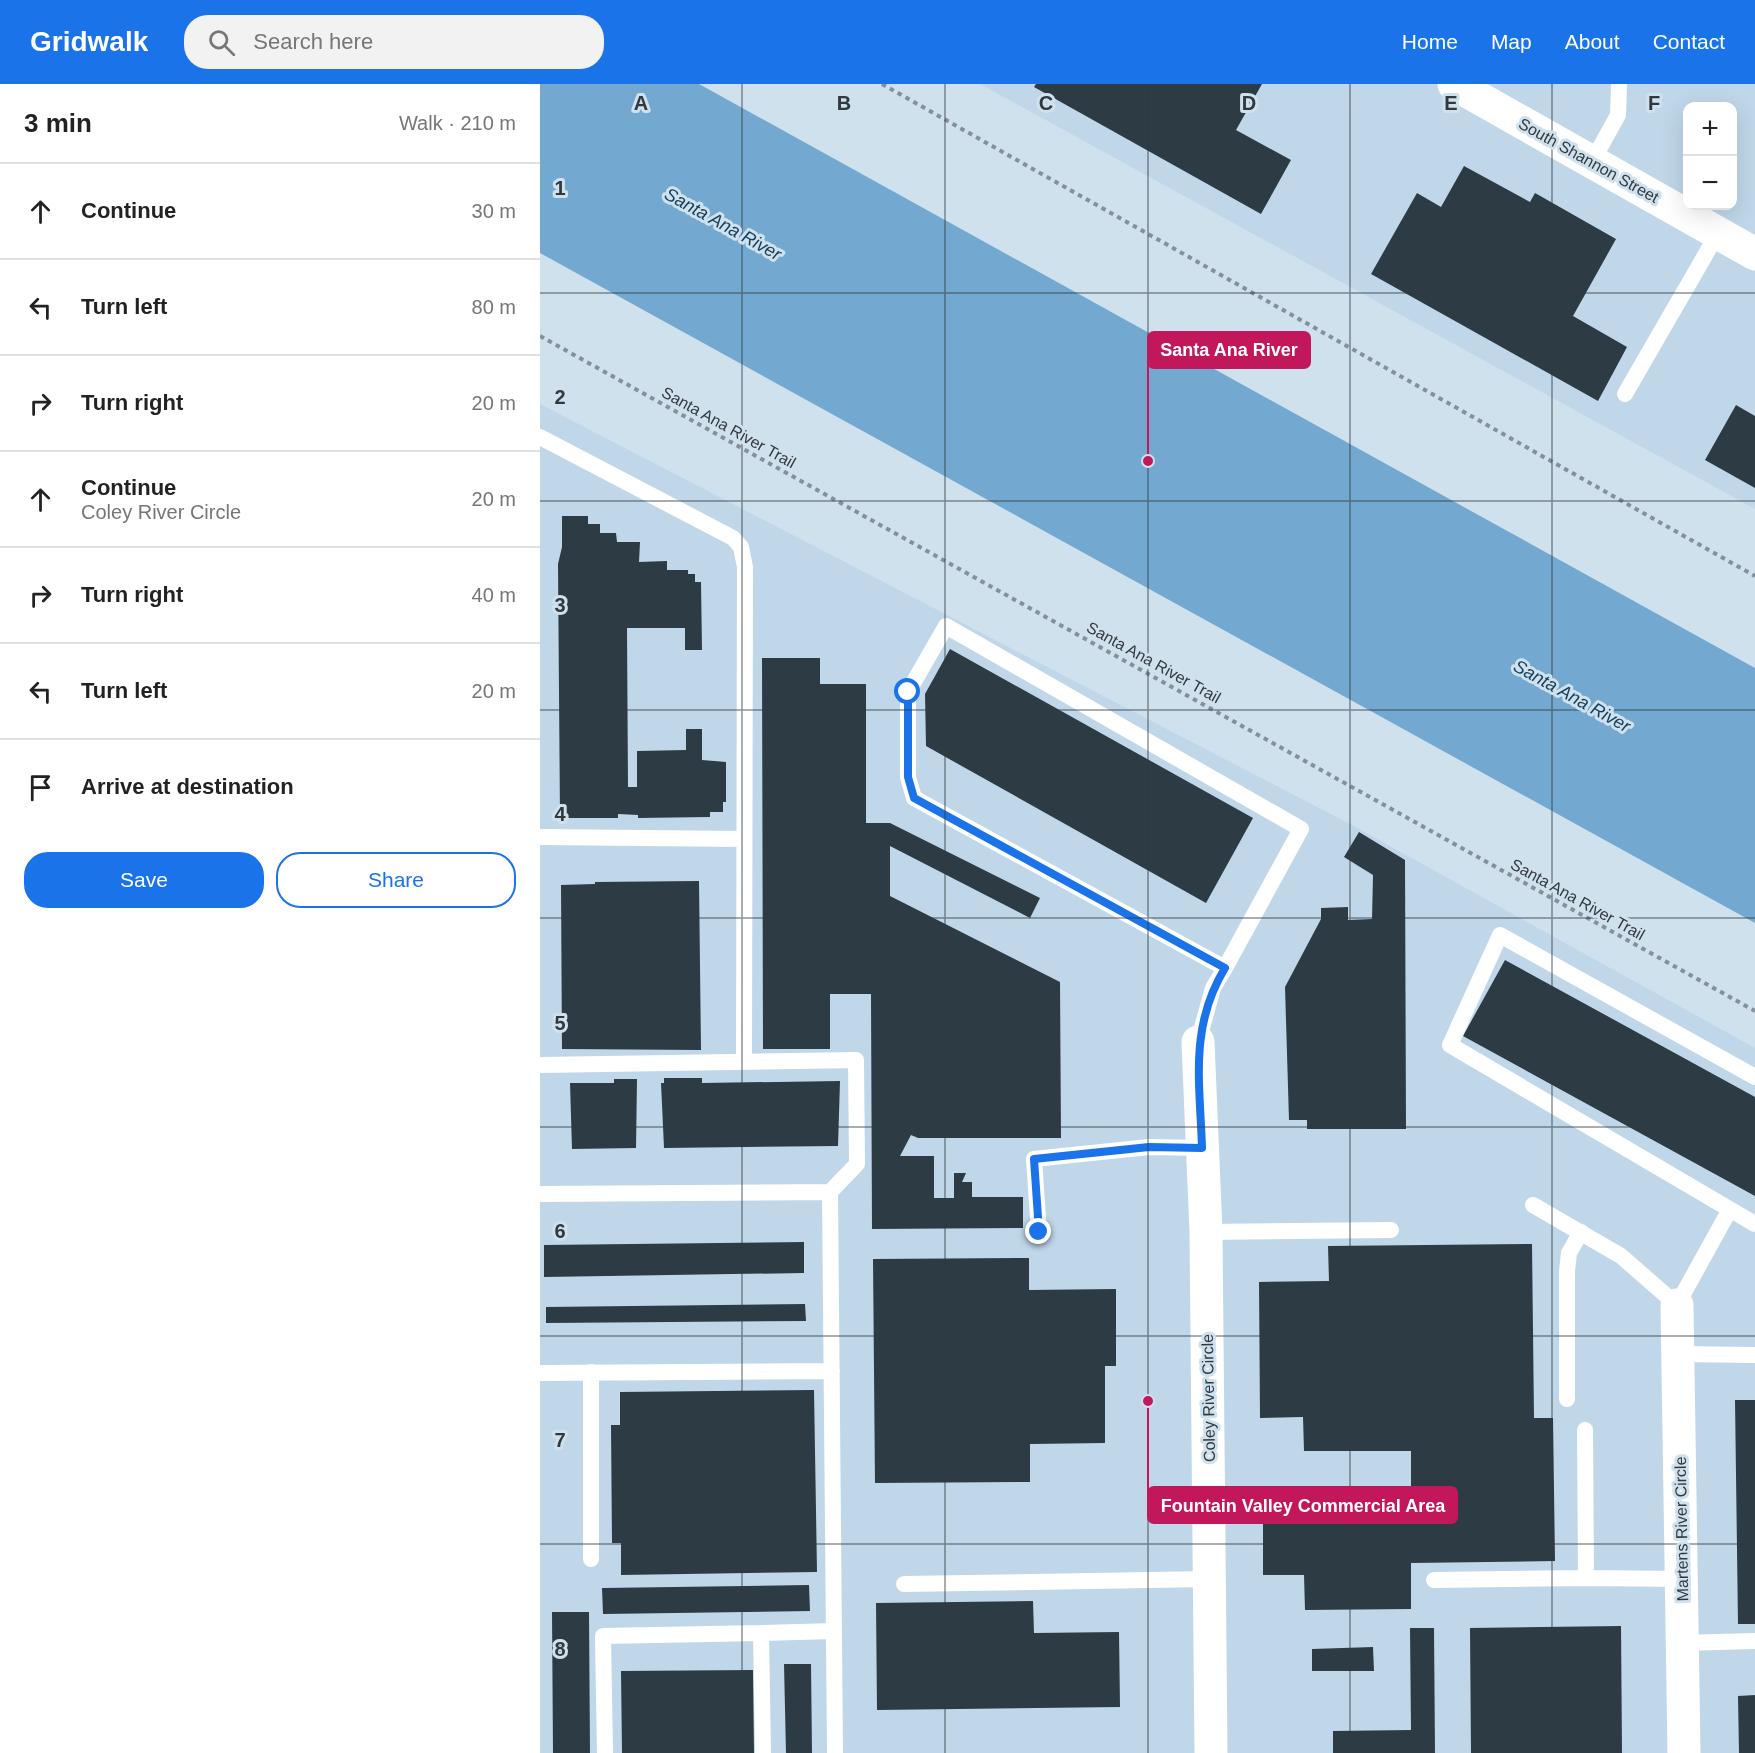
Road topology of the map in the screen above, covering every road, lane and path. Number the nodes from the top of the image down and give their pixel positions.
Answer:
1 (882, 84) edge
2 (1619, 84) edge
3 (1461, 86) edge
4 (1592, 162) junction
5 (1718, 232) junction
6 (1755, 254) edge
7 (540, 336) edge
8 (1624, 394) dead end
9 (540, 437) edge
10 (1755, 576) edge
11 (540, 837) edge
12 (744, 839) junction
13 (1225, 968) junction
14 (1755, 1011) edge
15 (1198, 1042) joint
16 (744, 1062) junction
17 (540, 1065) edge
18 (1755, 1077) edge
19 (1202, 1148) junction
20 (830, 1192) junction
21 (540, 1194) edge
22 (1533, 1205) dead end
23 (1729, 1210) junction
24 (1755, 1224) edge
25 (1391, 1230) dead end
26 (1039, 1232) dead end
27 (1206, 1232) junction
28 (1581, 1232) junction
29 (1677, 1305) junction
30 (1678, 1354) junction
31 (1755, 1355) edge
32 (832, 1371) junction
33 (591, 1372) junction
34 (540, 1373) edge
35 (1567, 1400) dead end
36 (1585, 1430) dead end
37 (591, 1559) dead end
38 (1586, 1578) junction
39 (1209, 1579) junction
40 (1681, 1579) junction
41 (1434, 1580) dead end
42 (904, 1584) dead end
43 (834, 1631) junction
44 (761, 1633) junction
45 (1755, 1641) edge
46 (1682, 1643) junction
47 (605, 1753) edge
48 (763, 1753) edge
49 (836, 1753) edge
50 (1211, 1753) edge
51 (1684, 1753) edge

1 - 10 path
2 - 4 lane
3 - 4 street, South Shannon Street
4 - 5 street, South Shannon Street
5 - 6 street, South Shannon Street
5 - 8 lane
7 - 14 path, Santa Ana River Trail
9 - 12 lane
11 - 12 lane
12 - 16 lane
13 - 13 lane
13 - 15 lane
15 - 19 street, Coley River Circle
16 - 17 lane
16 - 20 lane
18 - 23 lane
19 - 26 lane
19 - 27 street, Coley River Circle
20 - 21 lane
20 - 32 lane
22 - 28 lane
23 - 24 lane
23 - 29 lane
25 - 27 lane
27 - 39 street, Coley River Circle
28 - 29 lane
28 - 35 lane
29 - 30 street, Martens River Circle
30 - 31 lane
30 - 40 street, Martens River Circle
32 - 33 lane
32 - 43 lane
33 - 34 lane
33 - 37 lane
36 - 38 lane
38 - 40 lane
38 - 41 lane
39 - 42 lane
39 - 50 street, Coley River Circle
40 - 46 street, Martens River Circle
43 - 44 lane
43 - 49 lane
44 - 47 lane
44 - 48 lane
45 - 46 lane
46 - 51 street, Martens River Circle

